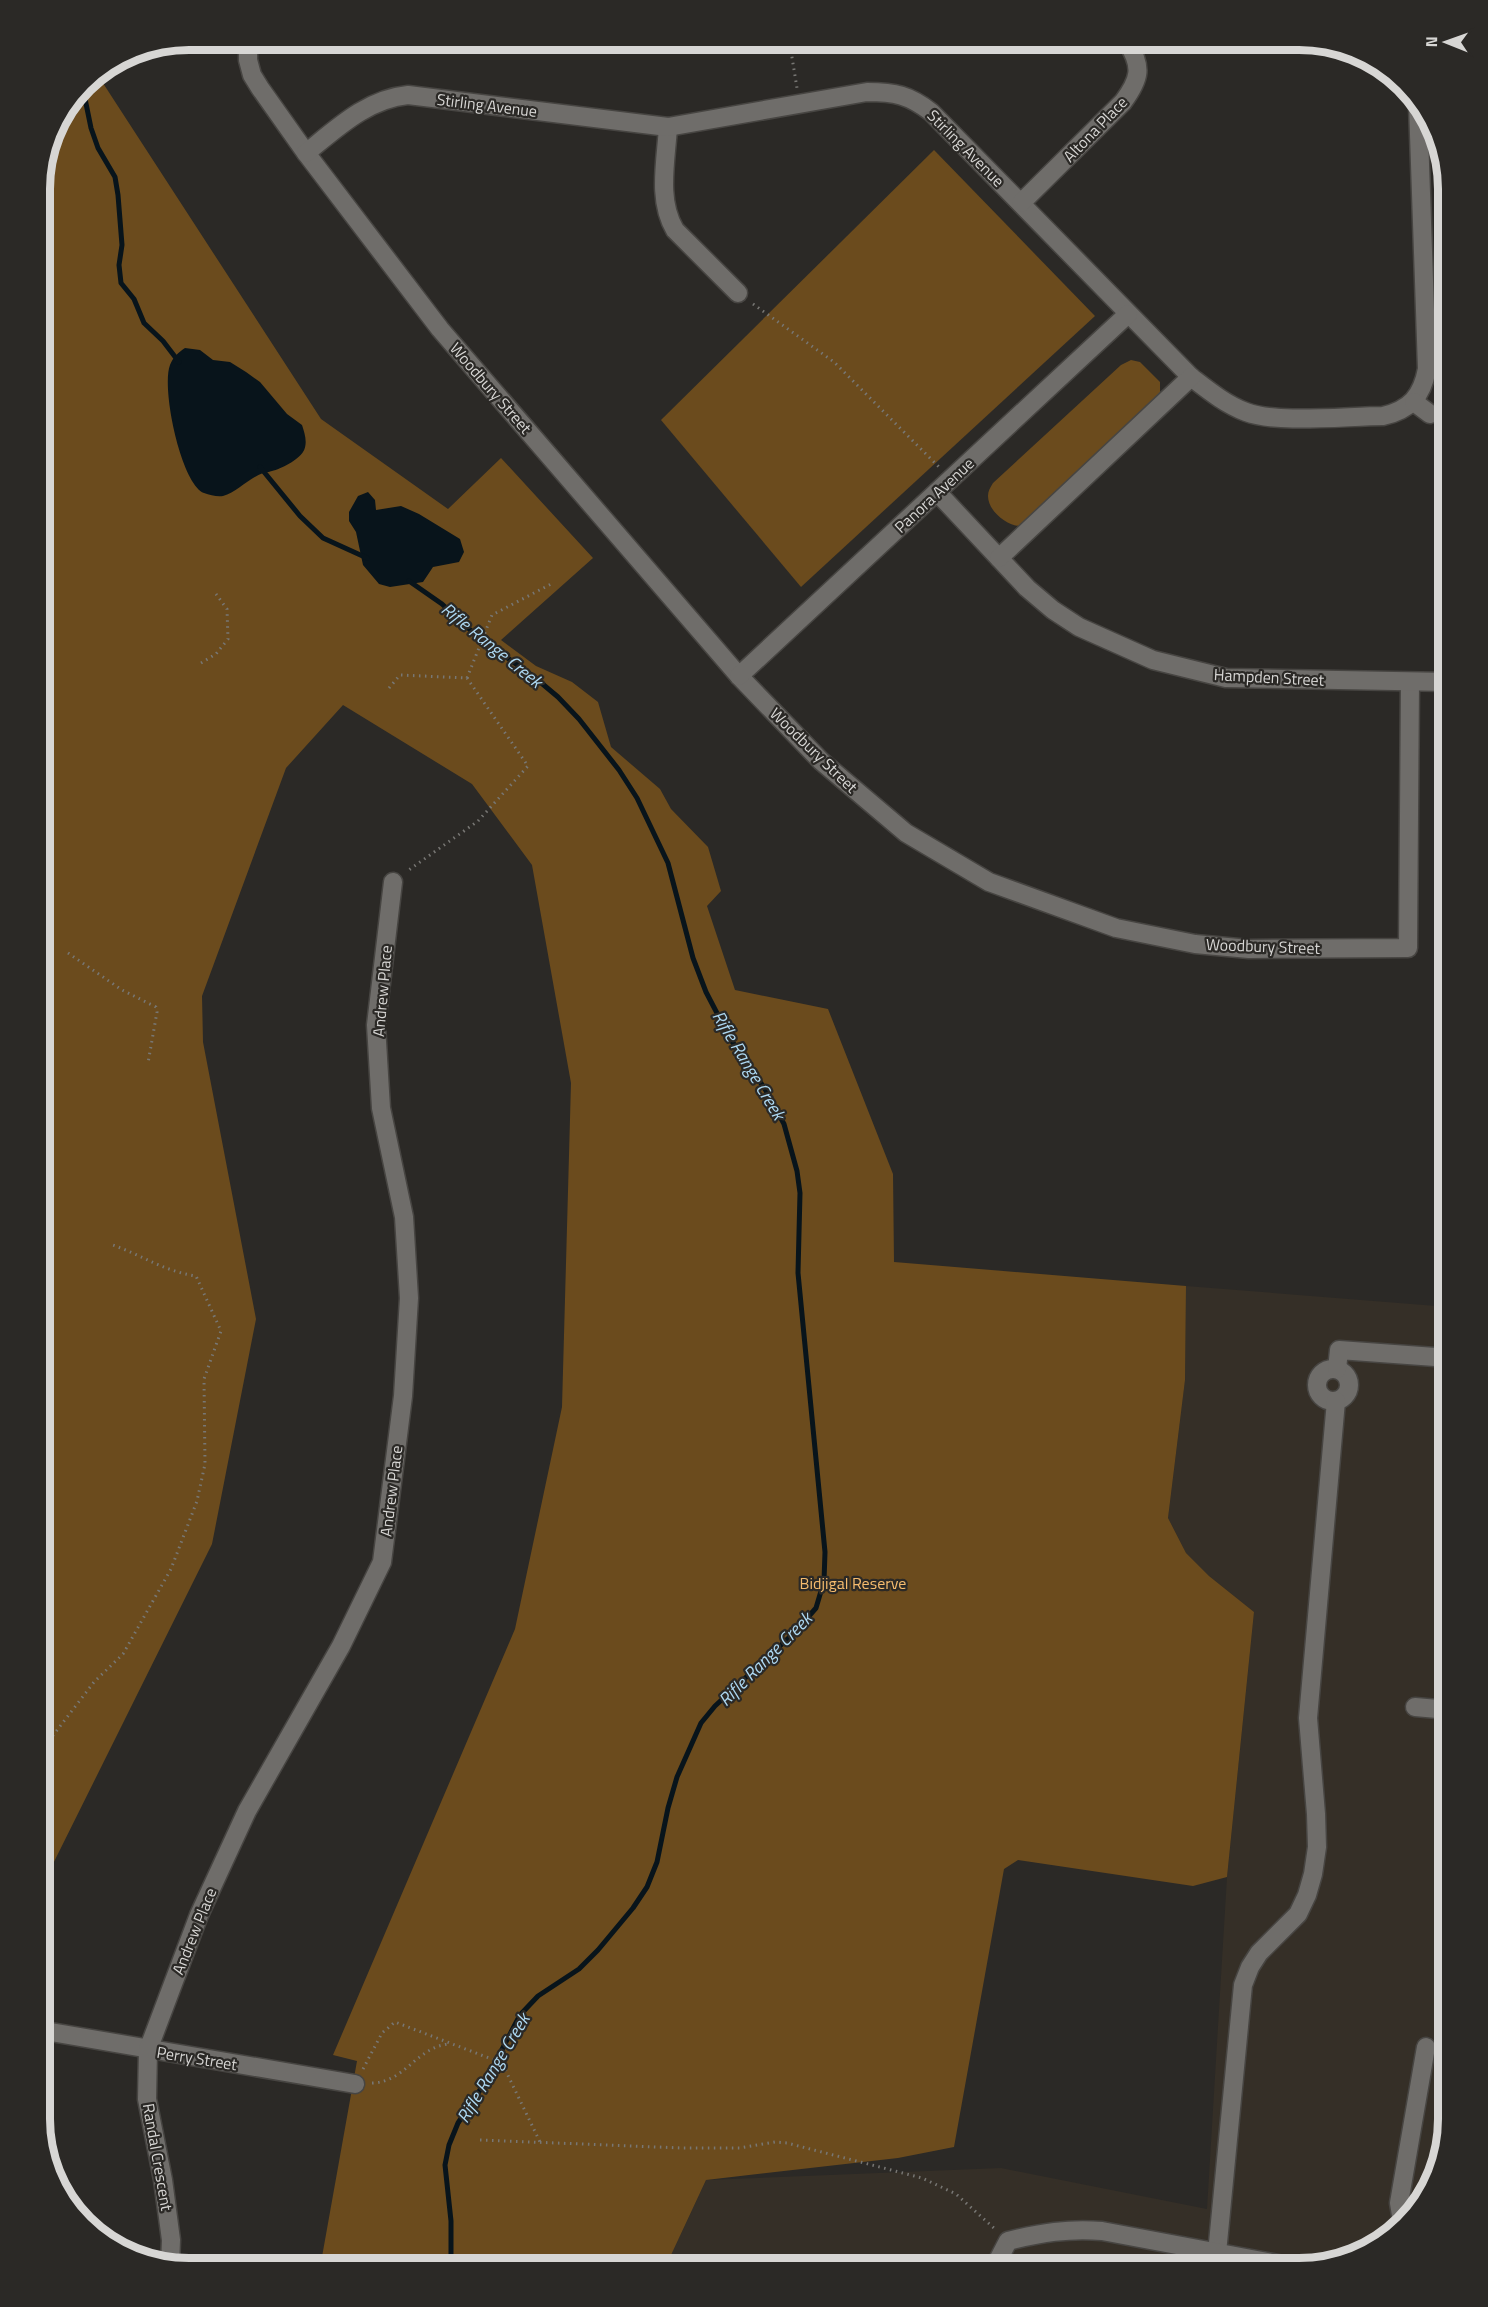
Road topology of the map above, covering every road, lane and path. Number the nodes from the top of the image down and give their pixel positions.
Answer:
1 (248, 50) edge
2 (791, 50) edge
3 (1132, 50) edge
4 (800, 104) junction
5 (1418, 117) edge
6 (669, 127) junction
7 (306, 153) junction
8 (1021, 203) junction
9 (738, 293) joint
10 (1128, 314) junction
11 (1191, 377) junction
12 (1414, 402) junction
13 (1430, 414) dead end
14 (951, 479) junction
15 (937, 492) junction
16 (999, 558) junction
17 (553, 583) dead end
18 (216, 594) dead end
19 (201, 663) dead end
20 (739, 676) junction
21 (467, 678) junction
22 (1410, 682) junction
23 (1438, 682) edge
24 (389, 688) dead end
25 (393, 882) joint
26 (68, 953) dead end
27 (148, 1063) dead end
28 (110, 1244) dead end
29 (1438, 1357) edge
30 (1415, 1707) dead end
31 (1438, 1709) edge
32 (50, 1741) edge
33 (50, 2032) edge
34 (450, 2043) junction
35 (1426, 2047) dead end
36 (148, 2050) junction
37 (355, 2084) junction
38 (480, 2140) dead end
39 (540, 2142) junction
40 (1401, 2214) edge
41 (1008, 2241) junction
42 (1217, 2253) junction
43 (170, 2256) edge
44 (999, 2258) edge
45 (1244, 2258) edge

1 - 7 street, Woodbury Street
2 - 4 path
3 - 8 street, Altona Place
4 - 6 street, Stirling Avenue
4 - 8 street, Stirling Avenue
5 - 12 street
6 - 7 street, Stirling Avenue
6 - 9 street
7 - 20 street, Woodbury Street
8 - 10 street, Stirling Avenue
9 - 14 path
10 - 11 street, Stirling Avenue
10 - 14 street, Panora Avenue
11 - 12 street, Stirling Avenue
11 - 16 street
12 - 13 street
14 - 15 street, Panora Avenue
15 - 16 street, Hampden Street
15 - 20 street, Panora Avenue
16 - 22 street, Hampden Street
17 - 21 path
18 - 19 path
20 - 22 street, Woodbury Street
21 - 24 path
21 - 25 path
22 - 23 street, Hampden Street
25 - 36 street, Andrew Place
26 - 27 path
28 - 32 path
29 - 42 street
30 - 31 street
33 - 36 street, Perry Street
34 - 37 path
34 - 37 path
34 - 39 path
35 - 40 street
36 - 37 street, Perry Street
36 - 43 street, Randal Crescent
38 - 39 path
39 - 41 path
41 - 42 street
41 - 44 street
42 - 45 street

